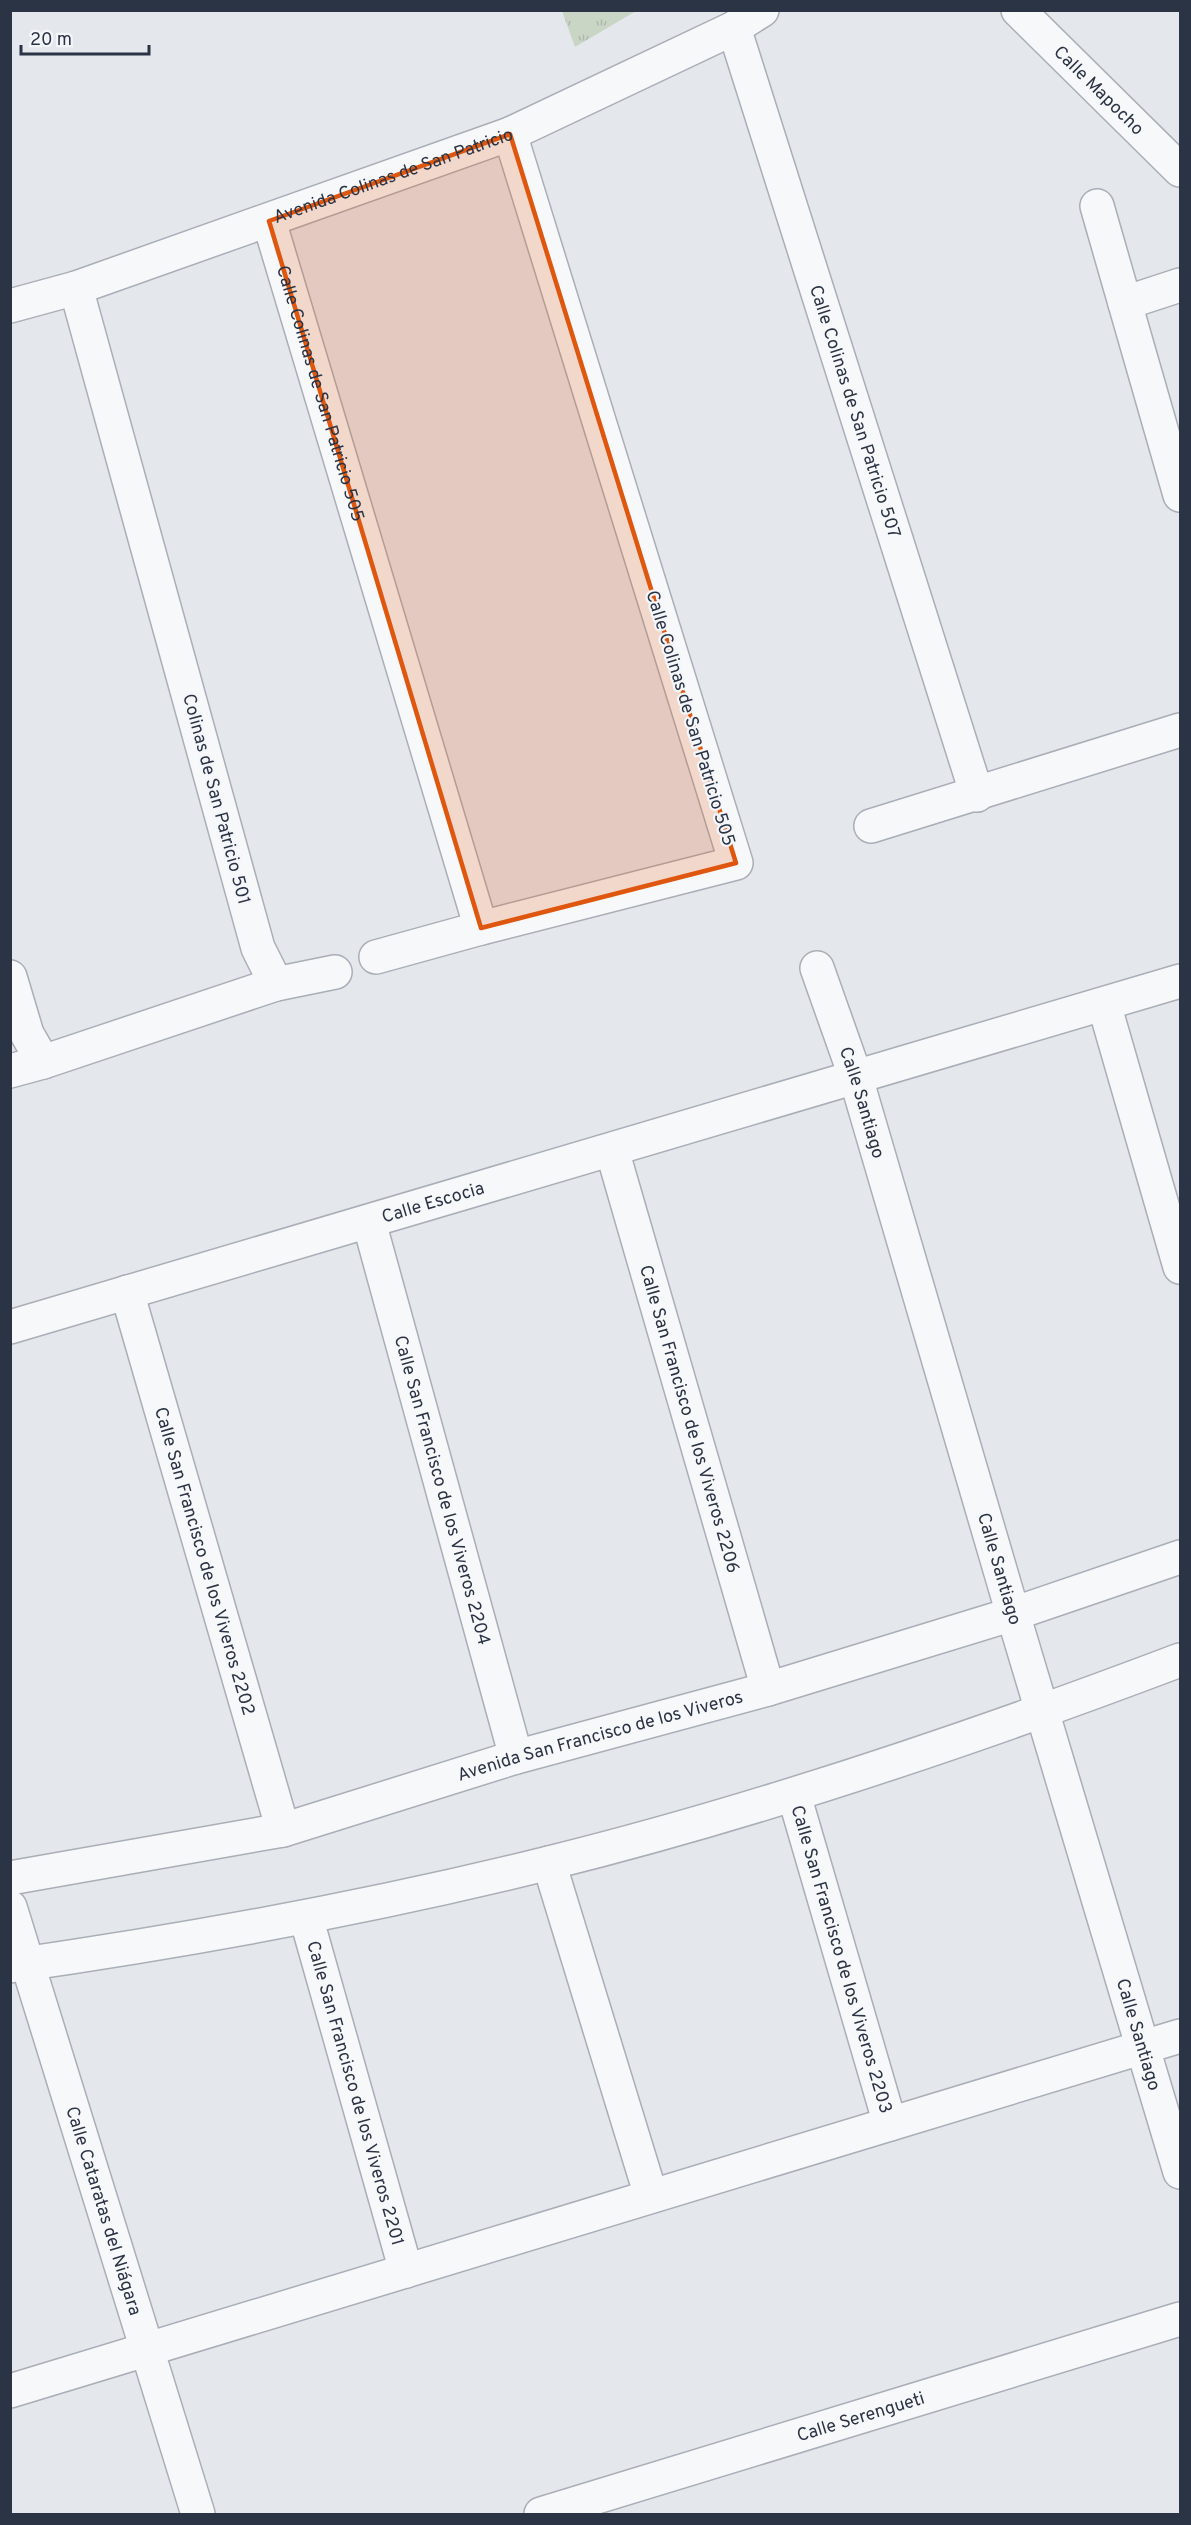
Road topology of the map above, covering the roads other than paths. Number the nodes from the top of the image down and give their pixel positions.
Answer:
1 (762, 10) edge
2 (1018, 10) edge
3 (734, 28) junction
4 (510, 134) junction
5 (1180, 170) edge
6 (1097, 206) dead end
7 (269, 221) junction
8 (1180, 285) edge
9 (76, 288) junction
10 (1125, 303) junction
11 (10, 306) edge
12 (1180, 495) edge
13 (1180, 730) edge
14 (977, 795) junction
15 (872, 826) dead end
16 (481, 928) junction
17 (376, 957) dead end
18 (817, 968) dead end
19 (335, 972) dead end
20 (10, 977) edge
21 (1180, 981) edge
22 (276, 984) junction
23 (1104, 1004) junction
24 (44, 1062) junction
25 (10, 1071) edge
26 (856, 1078) junction
27 (612, 1150) junction
28 (369, 1222) junction
29 (1180, 1267) edge
30 (128, 1292) junction
31 (10, 1327) edge
32 (1180, 1557) edge
33 (1013, 1614) junction
34 (1180, 1660) edge
35 (768, 1689) junction
36 (1042, 1712) junction
37 (516, 1757) junction
38 (794, 1795) junction
39 (283, 1830) junction
40 (549, 1863) junction
41 (10, 1878) edge
42 (10, 1907) edge
43 (306, 1917) junction
44 (19, 1965) edge
45 (1180, 2036) edge
46 (1143, 2047) junction
47 (890, 2124) junction
48 (1180, 2172) edge
49 (651, 2196) junction
50 (406, 2271) junction
51 (1180, 2319) edge
52 (148, 2349) junction
53 (10, 2391) edge
54 (198, 2514) edge
55 (541, 2514) edge

1 - 3 street, Avenida Colinas de San Patricio
2 - 5 street, Calle Mapocho
3 - 4 street, Avenida Colinas de San Patricio
3 - 14 street, Calle Colinas de San Patricio 507
4 - 7 street, Avenida Colinas de San Patricio
4 - 16 street, Calle Colinas de San Patricio 505
6 - 10 street
7 - 9 street, Avenida Colinas de San Patricio
7 - 16 street, Calle Colinas de San Patricio 505
8 - 10 street
9 - 11 street, Avenida Colinas de San Patricio
9 - 22 street, Colinas de San Patricio 501
10 - 12 street
13 - 14 street
14 - 15 street
16 - 17 street
18 - 26 street, Calle Santiago
19 - 22 street
20 - 24 street
21 - 23 street, Calle Escocia
22 - 24 street
23 - 26 street, Calle Escocia
23 - 29 street
24 - 25 street
26 - 27 street, Calle Escocia
26 - 33 street, Calle Santiago
27 - 28 street, Calle Escocia
27 - 35 street, Calle San Francisco de los Viveros 2206
28 - 30 street, Calle Escocia
28 - 37 street, Calle San Francisco de los Viveros 2204
30 - 31 street, Calle Escocia
30 - 39 street, Calle San Francisco de los Viveros 2202
32 - 33 street, Avenida San Francisco de los Viveros
33 - 35 street, Avenida San Francisco de los Viveros
33 - 36 street, Calle Santiago
34 - 36 street
35 - 37 street, Avenida San Francisco de los Viveros
36 - 38 street
36 - 46 street, Calle Santiago
37 - 39 street, Avenida San Francisco de los Viveros
38 - 40 street
38 - 47 street, Calle San Francisco de los Viveros 2203
39 - 41 street, Avenida San Francisco de los Viveros
40 - 43 street
40 - 49 street
42 - 44 street, Calle Cataratas del Niágara
43 - 44 street
43 - 50 street, Calle San Francisco de los Viveros 2201
44 - 52 street, Calle Cataratas del Niágara
45 - 46 street
46 - 47 street
46 - 48 street, Calle Santiago
47 - 49 street
49 - 50 street
50 - 52 street
51 - 55 street, Calle Serengueti
52 - 53 street
52 - 54 street, Calle Cataratas del Niágara

